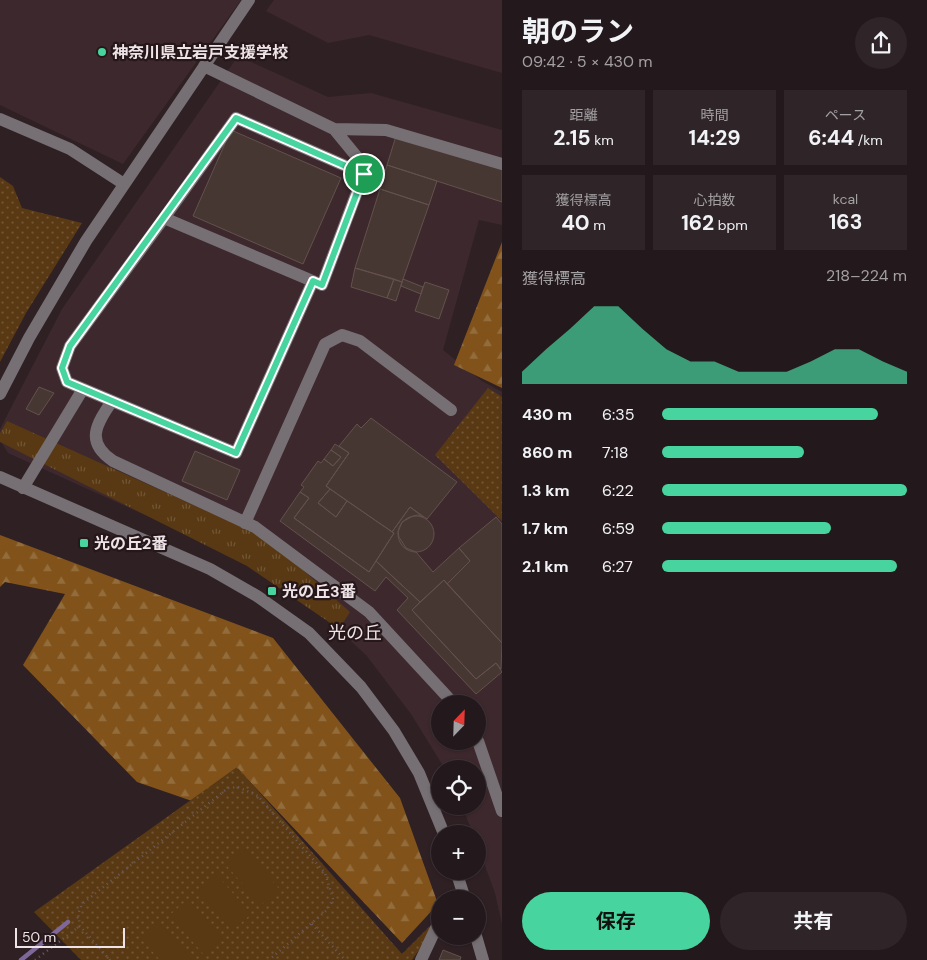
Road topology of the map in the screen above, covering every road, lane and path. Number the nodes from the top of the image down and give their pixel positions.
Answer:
1 (249, 0) edge
2 (204, 66) junction
3 (0, 119) edge
4 (334, 129) junction
5 (502, 164) edge
6 (364, 174) junction
7 (124, 184) junction
8 (164, 218) junction
9 (313, 281) junction
10 (83, 388) junction
11 (0, 394) edge
12 (112, 401) junction
13 (451, 410) dead end
14 (0, 478) edge
15 (23, 488) junction
16 (245, 523) junction
17 (446, 695) edge
18 (481, 750) edge
19 (502, 811) edge
20 (440, 825) edge
21 (312, 924) junction
22 (80, 926) junction
23 (431, 938) edge
24 (479, 945) edge
25 (35, 960) edge
26 (110, 960) edge
27 (269, 960) edge
28 (344, 960) edge
29 (421, 960) edge
30 (483, 960) edge

1 - 2 street
2 - 4 street
2 - 7 street
3 - 7 street
4 - 5 street
4 - 6 street
6 - 8 street
6 - 9 street
7 - 11 street
8 - 9 street
8 - 10 street
9 - 12 street
10 - 12 street
10 - 15 street
12 - 16 street
13 - 16 street
14 - 15 street
15 - 20 street
16 - 17 street
18 - 19 street
21 - 22 path
21 - 27 path
21 - 28 path
22 - 25 path
22 - 26 path
23 - 29 street
24 - 30 street

